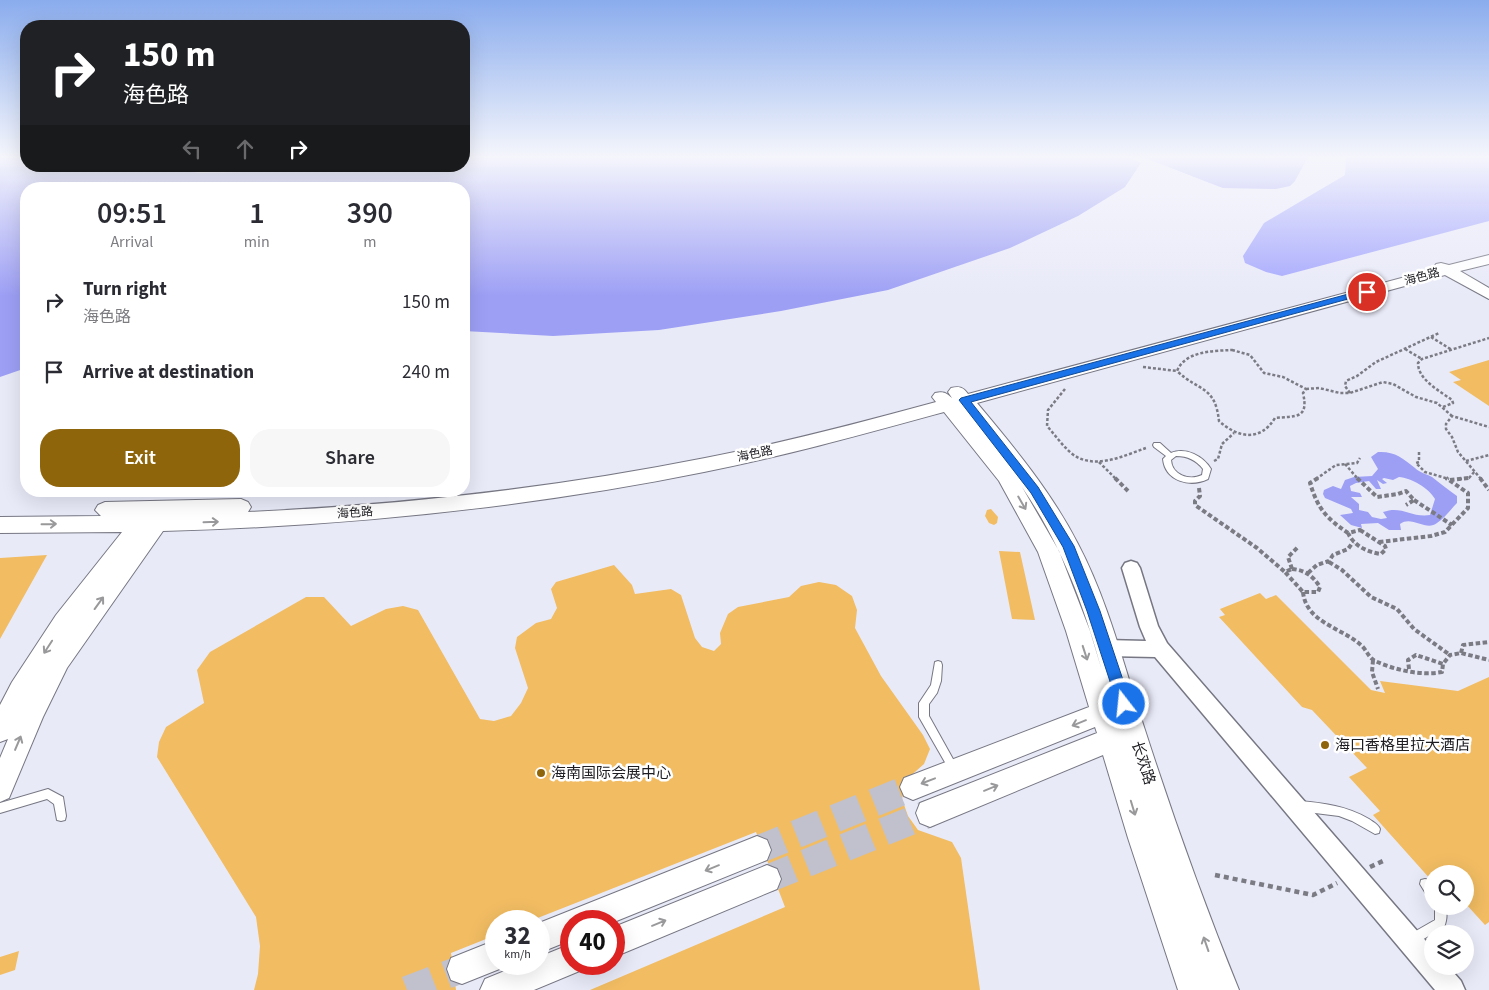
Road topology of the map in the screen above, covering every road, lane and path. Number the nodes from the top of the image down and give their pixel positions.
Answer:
1 (1489, 250) edge
2 (1489, 259) edge
3 (1443, 266) junction
4 (1489, 292) edge
5 (1440, 333) dead end
6 (1430, 336) junction
7 (1489, 338) edge
8 (1404, 349) junction
9 (1452, 350) junction
10 (1422, 359) junction
11 (1135, 369) dead end
12 (1177, 371) junction
13 (1068, 388) dead end
14 (1306, 389) junction
15 (1350, 393) junction
16 (952, 398) junction
17 (1443, 407) junction
18 (1452, 416) junction
19 (1489, 427) edge
20 (1234, 433) junction
21 (1157, 445) joint
22 (1419, 452) dead end
23 (1489, 455) edge
24 (1170, 456) junction
25 (1360, 458) dead end
26 (1466, 461) junction
27 (1100, 462) junction
28 (1345, 463) junction
29 (1204, 464) junction
30 (1476, 471) junction
31 (1450, 480) junction
32 (1196, 481) junction
33 (470, 489) edge
34 (1489, 490) edge
35 (1128, 491) dead end
36 (386, 497) edge
37 (1414, 500) junction
38 (1406, 505) dead end
39 (0, 511) edge
40 (154, 516) junction
41 (0, 525) edge
42 (1452, 525) junction
43 (1348, 533) junction
44 (1353, 542) junction
45 (1380, 542) junction
46 (1298, 547) dead end
47 (1329, 562) junction
48 (1131, 568) dead end
49 (1292, 569) junction
50 (1285, 572) junction
51 (1308, 572) junction
52 (1303, 592) junction
53 (1489, 642) edge
54 (1106, 648) junction
55 (1160, 649) junction
56 (1460, 653) junction
57 (1450, 654) junction
58 (1373, 660) junction
59 (1489, 660) edge
60 (1443, 664) junction
61 (938, 665) dead end
62 (1409, 669) junction
63 (1378, 689) dead end
64 (1114, 709) junction
65 (0, 730) edge
66 (1122, 735) junction
67 (955, 771) junction
68 (912, 787) tunnel mouth
69 (0, 789) edge
70 (1294, 805) junction
71 (0, 808) edge
72 (930, 813) tunnel mouth
73 (61, 816) dead end
74 (1374, 829) dead end
75 (757, 850) tunnel mouth
76 (1383, 861) dead end
77 (1215, 875) dead end
78 (1354, 875) junction
79 (766, 879) tunnel mouth
80 (608, 910) edge
81 (1441, 915) edge
82 (625, 937) edge
83 (1410, 941) junction
84 (485, 960) edge
85 (560, 964) edge
86 (462, 969) tunnel mouth
87 (496, 990) edge
88 (1194, 990) edge
89 (1223, 990) edge
90 (1452, 990) edge

1 - 3 street, 海色路
2 - 3 street, 海色路
3 - 4 street
3 - 16 street, 海色路
5 - 6 path
6 - 8 path
6 - 9 path
7 - 9 path
8 - 10 path
8 - 15 path
9 - 10 path
10 - 17 path
11 - 12 path
12 - 14 path
12 - 20 path
13 - 27 path
14 - 15 path
14 - 20 path
15 - 17 path
16 - 33 street, 海色路
40 -> 16 street, 海色路
16 - 54 street, 长欢路
16 -> 64 street, 长欢路
17 - 18 path
18 - 19 path
18 - 26 path
20 - 29 path
21 - 24 lane
21 - 27 path
22 - 31 path
23 - 26 path
24 - 29 lane
24 - 32 lane
25 - 28 path
26 - 30 path
27 - 35 path
28 - 37 path
28 - 43 path
29 - 32 lane
30 - 31 path
30 - 34 path
31 - 42 path
32 - 50 path
36 - 40 street, 海色路
37 - 38 path
37 - 42 path
39 - 40 street, 海色路
41 -> 40 street, 海色路
40 -> 65 street
69 -> 40 street
42 - 45 path
43 - 44 path
43 - 45 path
44 - 45 path
44 - 47 path
46 - 49 path
47 - 51 path
47 - 57 path
48 - 55 street
49 - 50 path
49 - 51 path
50 - 52 path
51 - 52 path
52 - 58 path
53 - 56 path
54 - 55 street
54 - 64 street, 长欢路
55 - 70 street
56 - 57 path
56 - 59 path
57 - 60 path
58 - 62 path
58 - 63 path
60 - 62 path
60 - 62 path
61 - 67 lane
64 - 66 street, 长欢路
64 -> 67 street
72 -> 66 street
66 -> 88 street, 长欢路
89 -> 66 street, 长欢路
67 -> 68 street
70 - 74 lane
70 - 78 street
71 - 73 lane
75 -> 80 street
76 - 78 path
77 - 78 path
78 - 83 street
82 -> 79 street
81 - 83 lane
83 - 90 street
84 - 86 street
85 - 87 street

